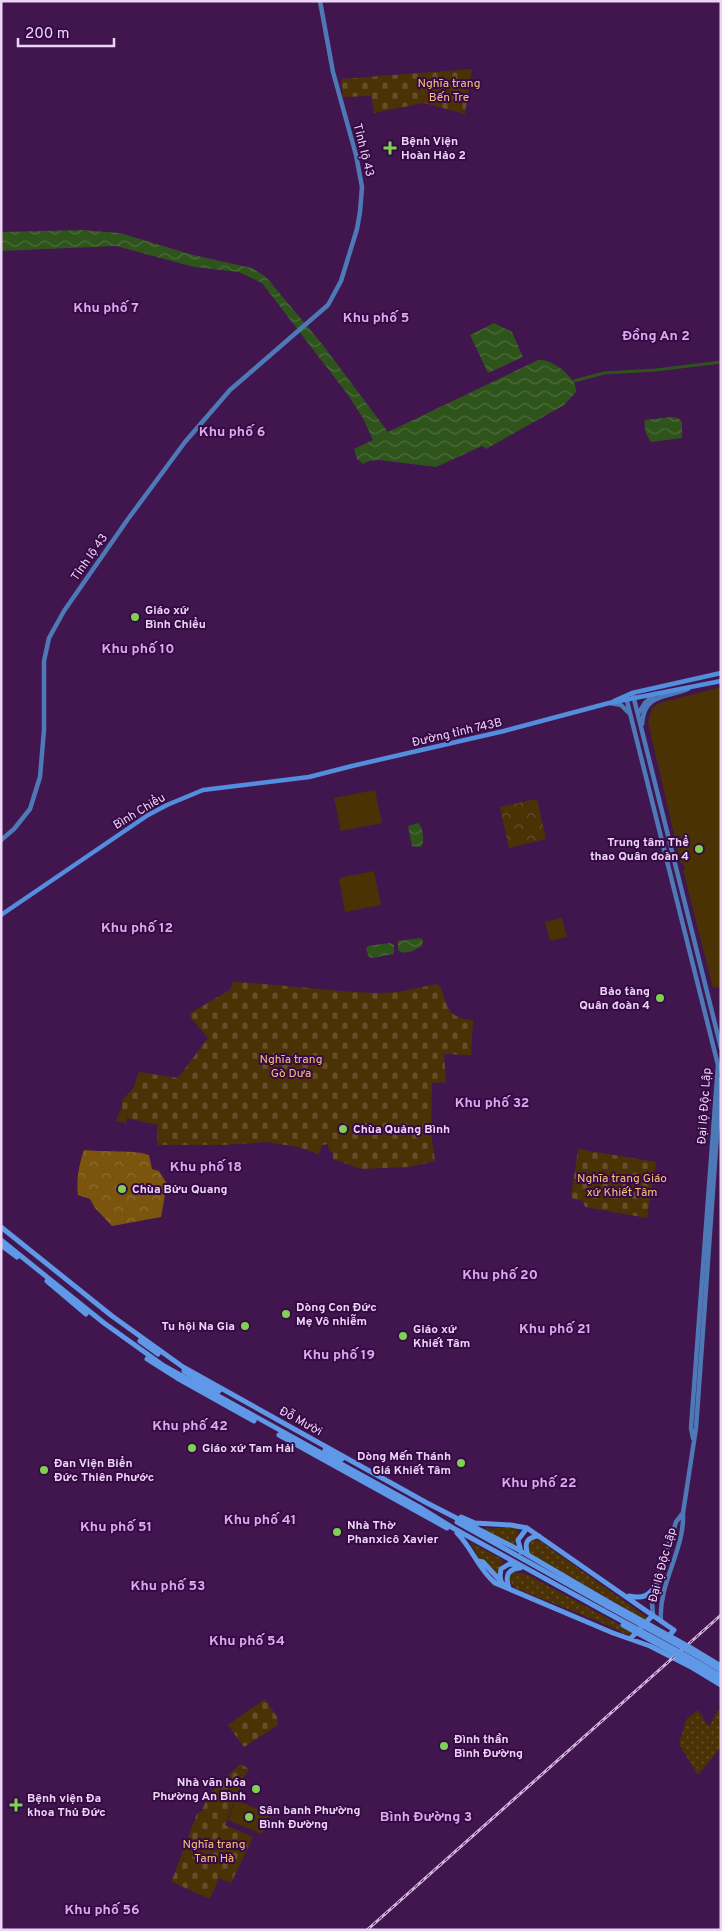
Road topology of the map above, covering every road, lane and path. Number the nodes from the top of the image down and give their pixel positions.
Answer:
1 (320, 1) edge
2 (721, 673) edge
3 (721, 680) edge
4 (694, 686) junction
5 (632, 693) junction
6 (656, 694) junction
7 (626, 697) junction
8 (634, 699) junction
9 (609, 703) junction
10 (638, 716) junction
11 (631, 717) junction
12 (642, 730) junction
13 (309, 777) joint
14 (1, 840) edge
15 (1, 915) edge
16 (721, 1048) edge
17 (721, 1079) edge
18 (1, 1229) edge
19 (14, 1239) junction
20 (1, 1240) edge
21 (1, 1245) edge
22 (264, 1424) junction
23 (693, 1438) junction
24 (420, 1502) junction
25 (427, 1502) junction
26 (683, 1513) junction
27 (453, 1528) junction
28 (527, 1528) junction
29 (459, 1535) junction
30 (539, 1536) junction
31 (520, 1551) junction
32 (526, 1557) junction
33 (478, 1561) junction
34 (520, 1567) junction
35 (502, 1583) junction
36 (657, 1584) junction
37 (510, 1589) junction
38 (623, 1594) junction
39 (606, 1608) junction
40 (653, 1615) junction
41 (661, 1621) junction
42 (668, 1626) junction
43 (631, 1638) junction
44 (638, 1641) junction
45 (649, 1645) junction
46 (658, 1650) junction
47 (687, 1653) junction
48 (721, 1666) edge
49 (721, 1670) edge
50 (721, 1676) edge
51 (721, 1681) edge
52 (721, 1685) edge

1 - 14 main road, Tỉnh lộ 43
2 - 5 main road, Đường tỉnh 743B
3 - 4 main road, Đường tỉnh 743B
4 - 6 main road, Đường tỉnh 743B
4 - 12 main road
5 - 7 main road, Đường tỉnh 743B
5 - 8 main road
6 - 8 main road, Đường tỉnh 743B
6 - 10 main road
7 - 8 main road, Đường tỉnh 743B
7 - 9 main road, Đường tỉnh 743B
7 - 11 main road, Đại lộ Độc Lập
8 - 10 main road
9 - 11 main road
9 - 13 main road, Đường tỉnh 743B
10 - 12 main road
11 - 23 main road, Đại lộ Độc Lập
12 - 16 main road
13 - 15 main road, Bình Chiểu
17 - 23 main road, Đại lộ Độc Lập
18 - 19 highway, Đỗ Mười
19 - 24 highway, Đỗ Mười
19 - 25 highway, Đỗ Mười
20 - 22 highway, Đỗ Mười
21 - 22 highway, Đỗ Mười
22 - 27 highway, Đỗ Mười
22 - 29 highway, Đỗ Mười
23 - 26 main road, Đại lộ Độc Lập
24 - 25 highway
24 - 32 highway, Đỗ Mười
25 - 28 highway
25 - 31 highway, Đỗ Mười
26 - 36 main road, Đại lộ Độc Lập
26 - 41 main road, Đại lộ Độc Lập
27 - 29 highway
27 - 34 highway, Đỗ Mười
28 - 30 highway
28 - 31 highway
29 - 33 highway
29 - 34 highway, Đỗ Mười
30 - 32 highway
30 - 38 highway
31 - 32 highway
32 - 39 highway, Đỗ Mười
33 - 35 highway
33 - 37 highway
34 - 35 highway
34 - 37 highway
34 - 39 highway, Đỗ Mười
35 - 37 highway
36 - 38 highway
36 - 40 main road, Đại lộ Độc Lập
37 - 43 highway
38 - 40 highway
39 - 47 highway, bridge
39 - 47 highway, bridge
40 - 41 highway
40 - 43 highway
41 - 42 highway
41 - 44 highway
42 - 45 highway
42 - 46 highway
43 - 44 highway
44 - 45 highway
45 - 46 highway
46 - 52 highway
47 - 48 highway
47 - 49 highway
47 - 50 highway
47 - 51 highway

